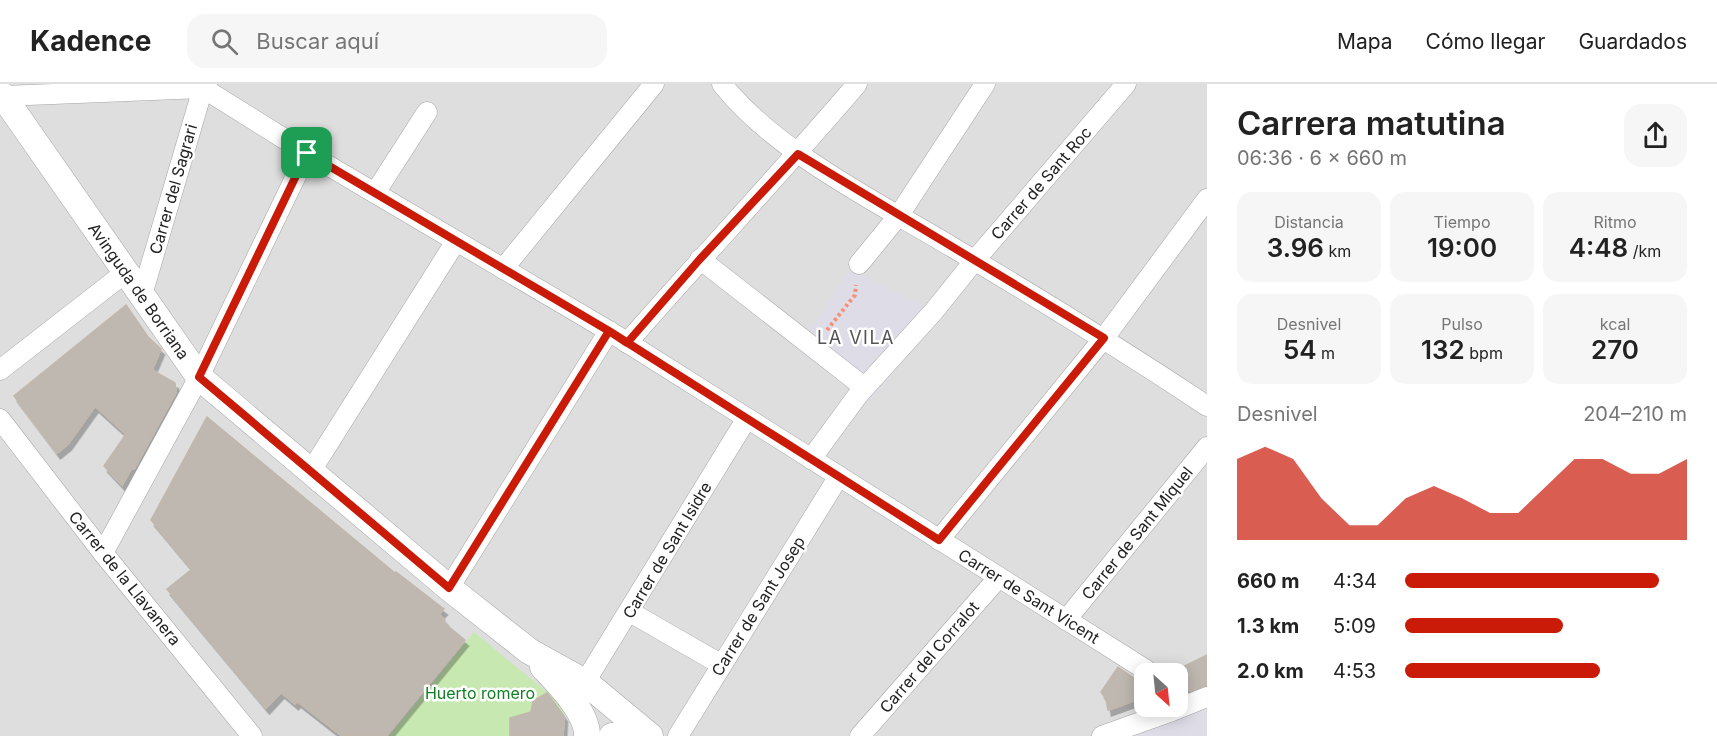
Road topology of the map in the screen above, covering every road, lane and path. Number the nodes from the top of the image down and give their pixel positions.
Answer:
1 (722, 84) edge
2 (857, 84) edge
3 (985, 84) edge
4 (1126, 84) edge
5 (203, 85) edge
6 (654, 85) edge
7 (1, 93) edge
8 (427, 112) dead end
9 (307, 153) junction
10 (798, 154) junction
11 (375, 193) junction
12 (1207, 199) edge
13 (899, 215) junction
14 (456, 241) junction
15 (700, 259) junction
16 (975, 260) junction
17 (504, 269) junction
18 (126, 272) junction
19 (857, 274) joint
20 (142, 295) junction
21 (609, 331) junction
22 (1104, 338) junction
23 (627, 343) junction
24 (809, 344) junction
25 (0, 370) edge
26 (199, 377) junction
27 (864, 387) junction
28 (1207, 406) edge
29 (747, 418) junction
30 (0, 419) edge
31 (1207, 447) edge
32 (811, 459) junction
33 (311, 471) junction
34 (839, 476) junction
35 (939, 540) junction
36 (103, 553) junction
37 (999, 577) junction
38 (449, 588) junction
39 (630, 612) junction
40 (1066, 620) junction
41 (529, 651) junction
42 (1135, 663) edge
43 (722, 665) junction
44 (585, 682) junction
45 (1207, 697) edge
46 (1188, 703) edge
47 (1151, 717) edge
48 (252, 736) edge
49 (586, 736) edge
50 (612, 736) edge
51 (638, 736) edge
52 (650, 736) edge
53 (678, 736) edge
54 (860, 736) edge
55 (1102, 736) edge

1 - 10 street
2 - 10 street
3 - 13 street
4 - 16 street, Carrer de Sant Roc
5 - 7 street
5 - 9 street, Carrer de Sant Vicent
5 - 20 street, Carrer del Sagrari
6 - 17 street
7 - 18 street, Avinguda de Borriana
8 - 11 street
9 - 11 street, Carrer de Sant Vicent
9 - 26 street
10 - 13 street
10 - 15 street
11 - 14 street, Carrer de Sant Vicent
12 - 22 street
13 - 16 street
13 - 19 street
14 - 17 street, Carrer de Sant Vicent
14 - 33 street
15 - 23 street
15 - 24 street
16 - 22 street
16 - 27 street, Carrer de Sant Roc
17 - 21 street, Carrer de Sant Vicent
18 - 20 street, Avinguda de Borriana
18 - 25 street
19 - 24 path
20 - 26 street, Avinguda de Borriana
21 - 23 street, Carrer de Sant Vicent
21 - 38 street
22 - 28 street
22 - 35 street
23 - 29 street, Carrer de Sant Vicent
24 - 27 street
26 - 33 street, Avinguda de Borriana
26 - 36 street
27 - 32 street, Carrer de Sant Roc
29 - 32 street, Carrer de Sant Vicent
29 - 39 street, Carrer de Sant Isidre
30 - 36 street, Carrer de la Llavanera
31 - 40 street, Carrer de Sant Miquel
32 - 34 street, Carrer de Sant Vicent
33 - 38 street, Avinguda de Borriana
34 - 35 street, Carrer de Sant Vicent
34 - 43 street, Carrer de Sant Josep
35 - 37 street, Carrer de Sant Vicent
36 - 48 street, Carrer de la Llavanera
37 - 40 street, Carrer de Sant Vicent
37 - 54 street, Carrer del Corralot
38 - 41 street, Avinguda de Borriana
39 - 43 street
39 - 44 street, Carrer de Sant Isidre
40 - 42 street, Carrer de Sant Vicent
41 - 44 street, Avinguda de Borriana
41 - 49 street, Avinguda de Borriana
43 - 53 street, Carrer de Sant Josep
44 - 52 street, Avinguda de Borriana
45 - 46 street
47 - 55 street
50 - 51 street

